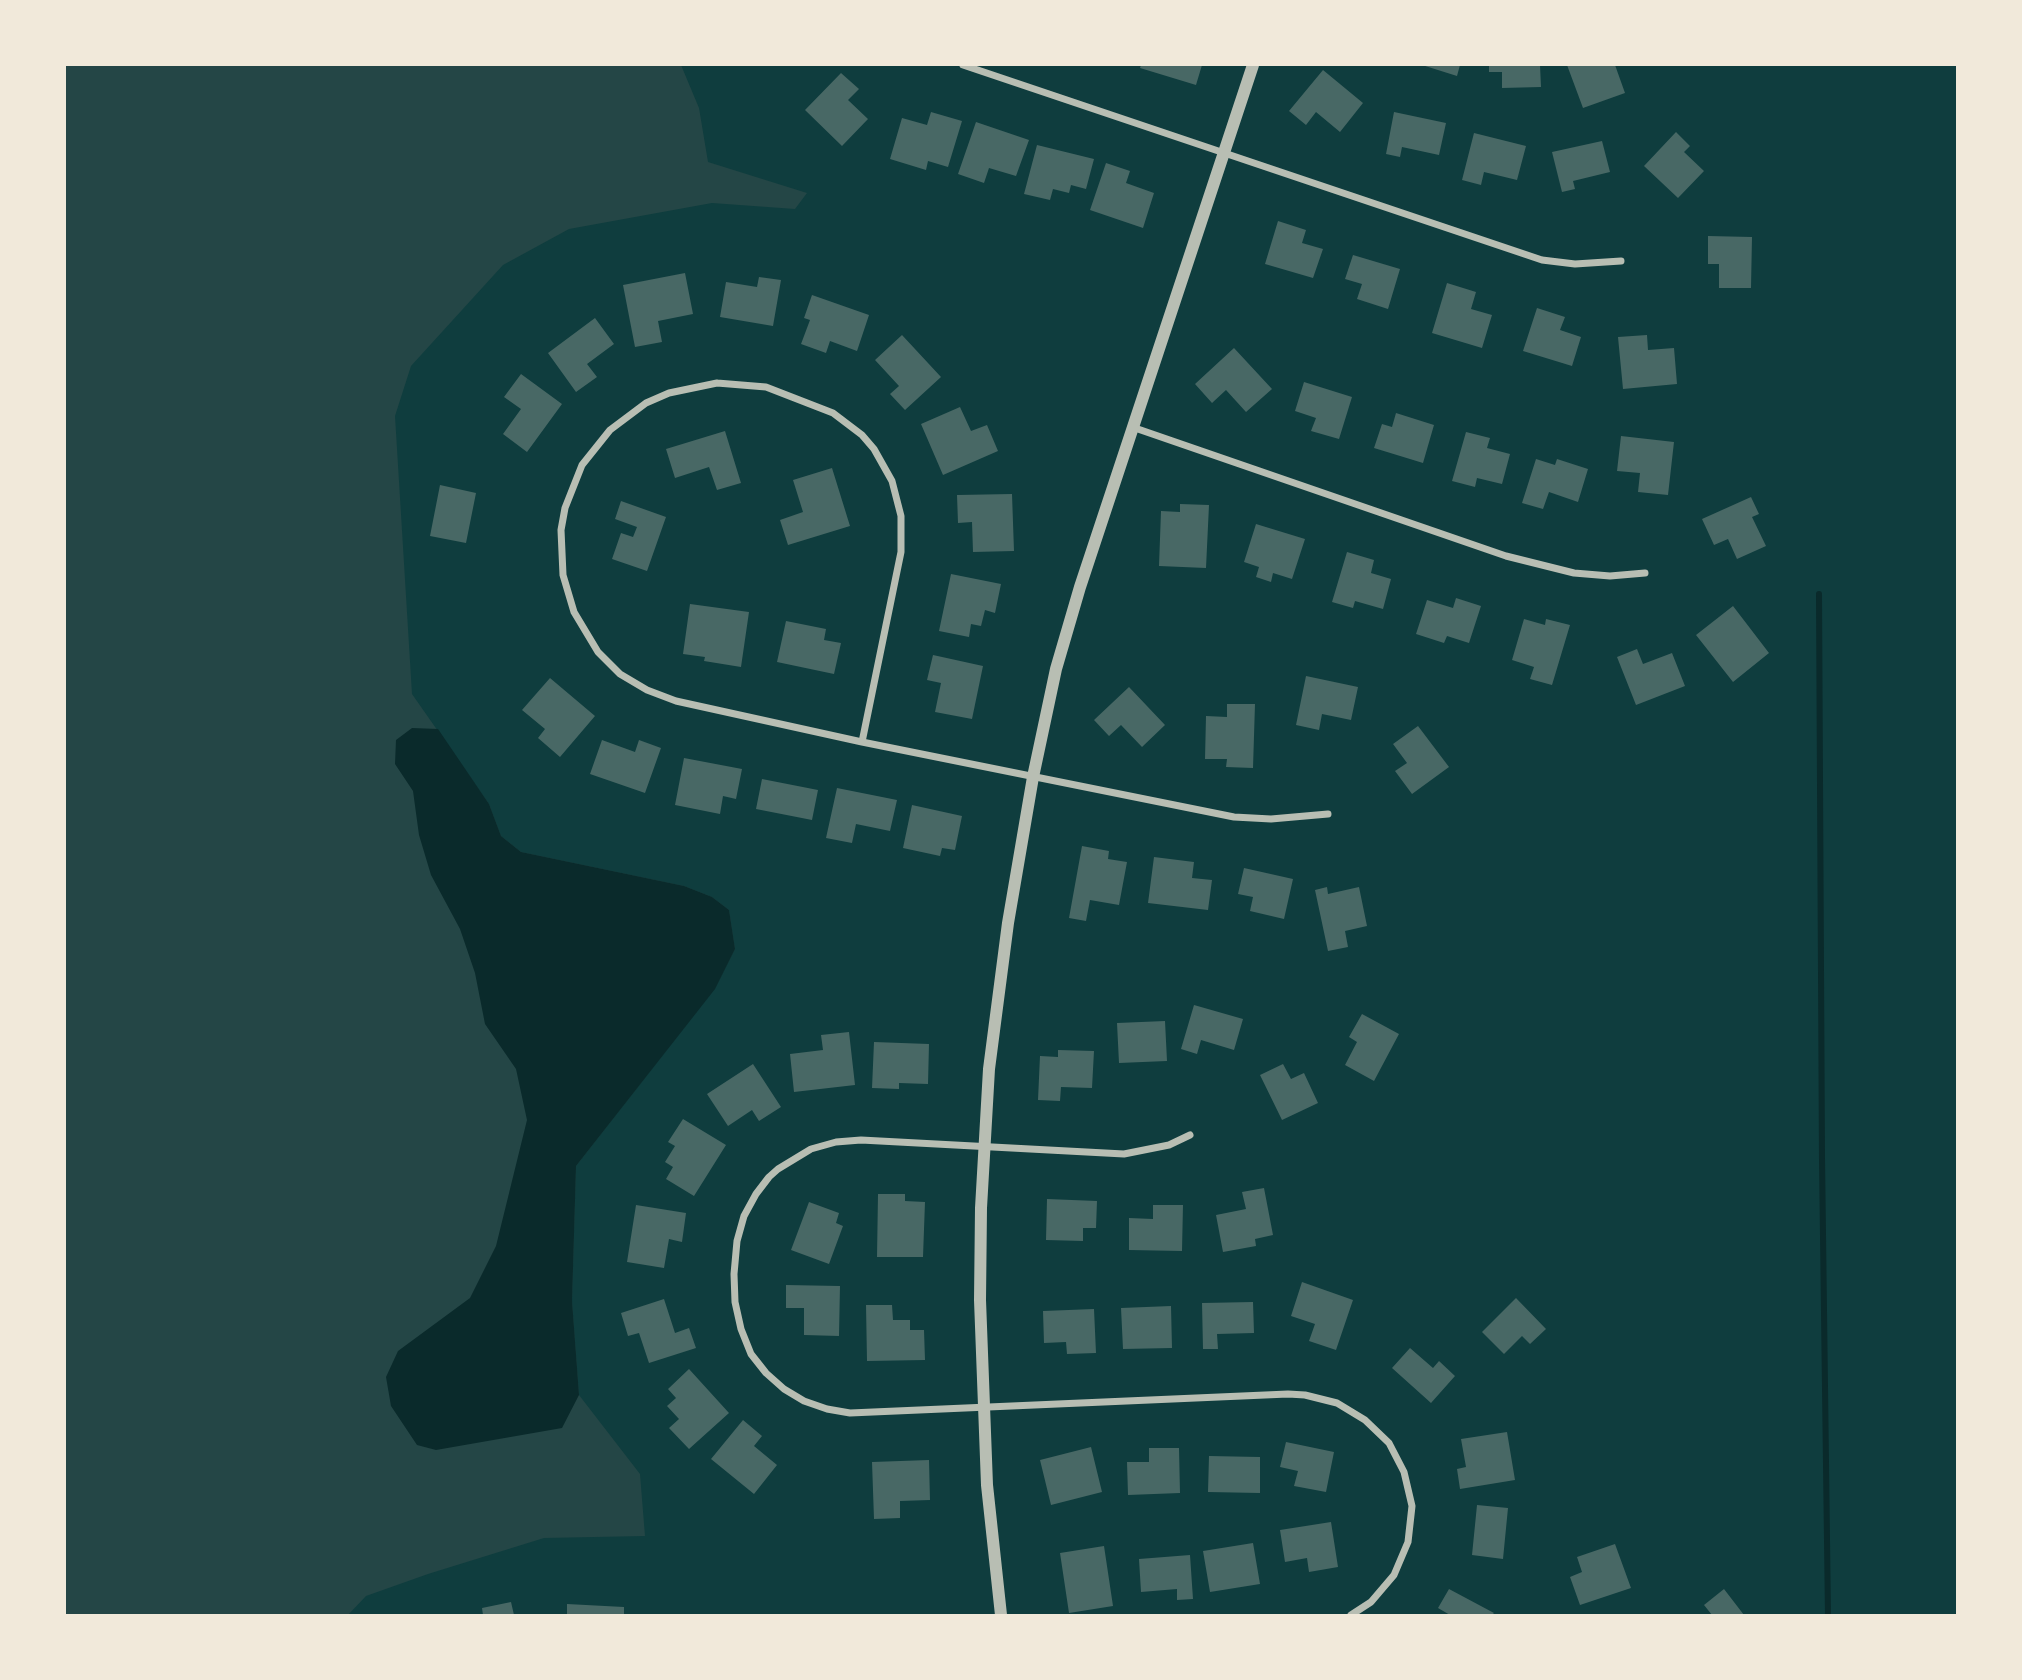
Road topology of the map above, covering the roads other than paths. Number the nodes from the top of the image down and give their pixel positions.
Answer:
1 (963, 65) edge
2 (1253, 65) edge
3 (1223, 153) junction
4 (1621, 261) dead end
5 (1131, 427) junction
6 (1645, 573) dead end
7 (862, 742) junction
8 (1033, 777) junction
9 (1328, 814) dead end
10 (1190, 1135) dead end
11 (984, 1147) junction
12 (983, 1406) junction
13 (1001, 1615) edge
14 (1351, 1615) edge

1 - 3 street
2 - 3 street
3 - 4 street
3 - 5 street
5 - 6 street
5 - 8 street
7 - 7 street
7 - 8 street
8 - 9 street
8 - 11 street
10 - 11 street
11 - 12 street
11 - 12 street
12 - 13 street
12 - 14 street

